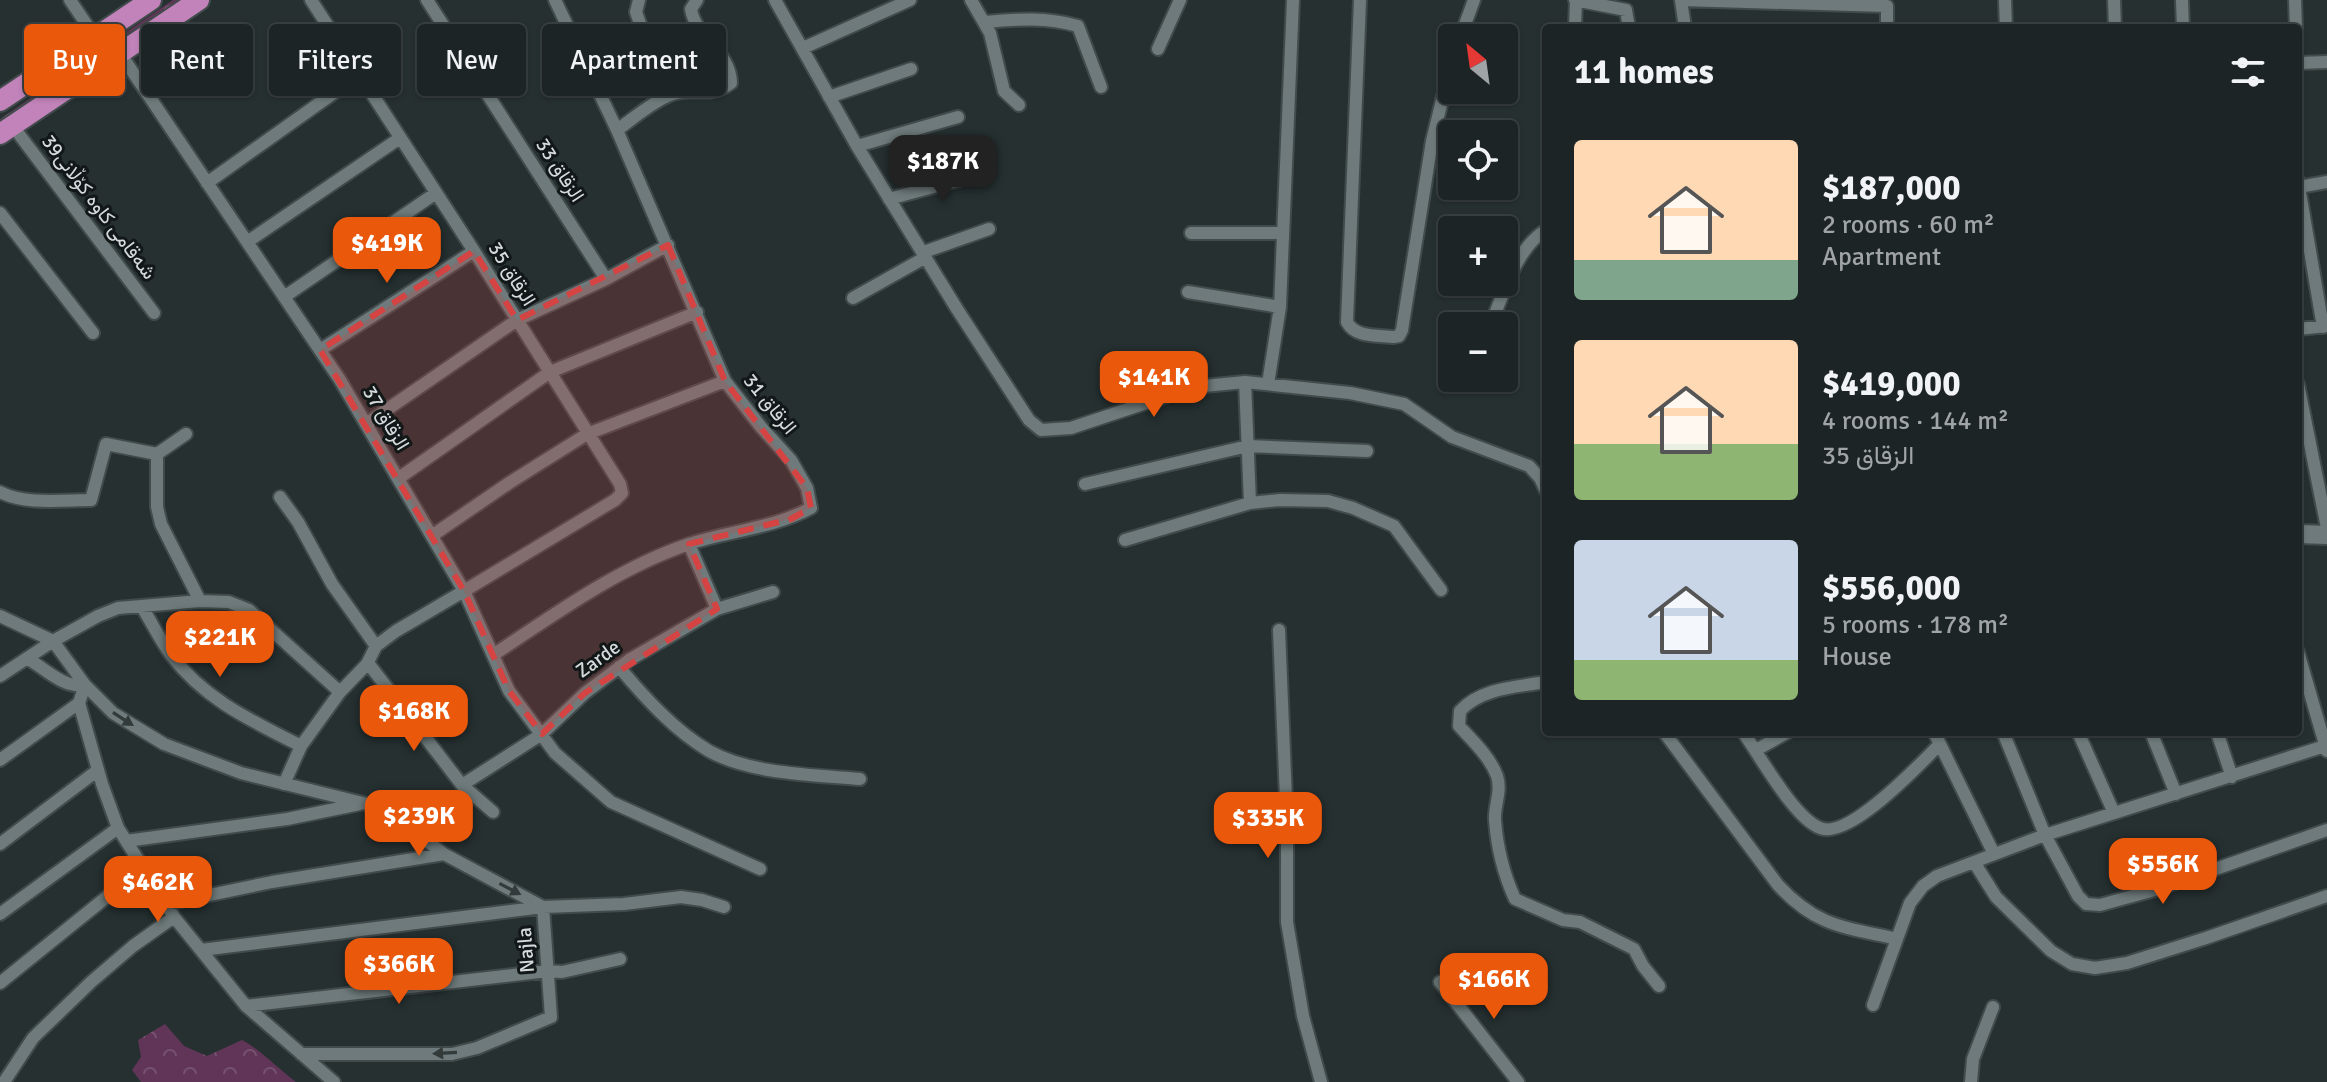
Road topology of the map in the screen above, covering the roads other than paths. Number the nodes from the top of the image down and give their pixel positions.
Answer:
1 (70, 0) edge
2 (151, 0) edge
3 (199, 0) edge
4 (311, 0) edge
5 (427, 0) edge
6 (555, 0) edge
7 (639, 0) edge
8 (697, 0) edge
9 (775, 0) edge
10 (910, 0) edge
11 (971, 0) edge
12 (1180, 0) edge
13 (1293, 0) edge
14 (1360, 0) edge
15 (1458, 0) edge
16 (1575, 0) edge
17 (1681, 0) edge
18 (2005, 0) edge
19 (2114, 0) edge
20 (2182, 0) edge
21 (2295, 0) edge
22 (1473, 2) edge
23 (1887, 3) edge
24 (985, 22) junction
25 (86, 24) edge
26 (115, 24) edge
27 (326, 24) edge
28 (640, 24) edge
29 (696, 24) edge
30 (1465, 24) edge
31 (1575, 24) edge
32 (1628, 24) edge
33 (1684, 24) edge
34 (1887, 24) edge
35 (2006, 24) edge
36 (2115, 24) edge
37 (2183, 24) edge
38 (2296, 24) edge
39 (803, 48) junction
40 (1158, 49) dead end
41 (125, 50) edge
42 (125, 60) edge
43 (2327, 62) edge
44 (726, 63) edge
45 (2302, 63) edge
46 (911, 69) dead end
47 (24, 85) edge
48 (726, 87) edge
49 (1101, 87) dead end
50 (56, 96) edge
51 (329, 96) edge
52 (373, 96) edge
53 (669, 96) edge
54 (829, 97) junction
55 (0, 101) edge
56 (1441, 104) edge
57 (1019, 105) dead end
58 (958, 117) dead end
59 (6, 130) edge
60 (617, 130) junction
61 (400, 138) junction
62 (857, 146) junction
63 (988, 172) dead end
64 (2327, 182) edge
65 (207, 183) junction
66 (2302, 184) edge
67 (436, 193) junction
68 (889, 199) junction
69 (2302, 205) edge
70 (3, 222) edge
71 (989, 229) dead end
72 (1542, 232) edge
73 (1191, 233) dead end
74 (1283, 233) junction
75 (247, 242) junction
76 (668, 245) junction
77 (474, 251) junction
78 (925, 254) junction
79 (606, 279) junction
80 (1188, 292) dead end
81 (284, 297) junction
82 (853, 298) dead end
83 (1280, 307) junction
84 (697, 312) junction
85 (1496, 312) edge
86 (154, 313) dead end
87 (517, 320) junction
88 (2325, 326) edge
89 (2302, 329) edge
90 (93, 333) dead end
91 (320, 350) junction
92 (550, 372) junction
93 (725, 381) junction
94 (1245, 382) junction
95 (1268, 384) junction
96 (2302, 404) edge
97 (366, 424) junction
98 (186, 434) dead end
99 (587, 434) junction
100 (1248, 446) junction
101 (1367, 451) dead end
102 (157, 454) junction
103 (399, 478) junction
104 (1542, 482) edge
105 (1085, 484) dead end
106 (0, 492) edge
107 (280, 497) dead end
108 (1250, 503) junction
109 (2327, 528) edge
110 (2302, 534) edge
111 (433, 535) junction
112 (2327, 535) edge
113 (1125, 540) dead end
114 (689, 544) junction
115 (1441, 590) dead end
116 (464, 591) junction
117 (773, 592) dead end
118 (200, 601) junction
119 (142, 607) junction
120 (717, 609) junction
121 (0, 616) edge
122 (1279, 630) dead end
123 (53, 641) junction
124 (376, 646) junction
125 (493, 655) junction
126 (27, 658) junction
127 (368, 663) junction
128 (2302, 666) edge
129 (619, 667) junction
130 (0, 676) edge
131 (1542, 683) edge
132 (85, 685) junction
133 (340, 692) junction
134 (79, 703) junction
135 (542, 734) junction
136 (1667, 736) edge
137 (1746, 736) edge
138 (1781, 736) edge
139 (1936, 736) edge
140 (2005, 736) edge
141 (2080, 736) edge
142 (2153, 736) edge
143 (2218, 736) edge
144 (1939, 745) junction
145 (301, 746) junction
146 (2326, 748) edge
147 (1756, 750) junction
148 (0, 760) edge
149 (98, 770) junction
150 (2232, 777) junction
151 (860, 779) dead end
152 (284, 784) junction
153 (462, 785) junction
154 (2176, 794) junction
155 (363, 803) junction
156 (493, 812) dead end
157 (2114, 813) junction
158 (118, 828) junction
159 (2327, 830) edge
160 (2045, 835) junction
161 (126, 841) junction
162 (0, 844) edge
163 (444, 854) junction
164 (1994, 854) junction
165 (1974, 862) junction
166 (142, 866) junction
167 (760, 869) dead end
168 (2327, 896) edge
169 (166, 904) junction
170 (543, 907) junction
171 (724, 907) dead end
172 (0, 914) edge
173 (174, 917) junction
174 (1897, 939) junction
175 (201, 950) junction
176 (620, 959) dead end
177 (548, 971) junction
178 (1440, 982) dead end
179 (0, 983) edge
180 (1659, 986) dead end
181 (1873, 1005) dead end
182 (246, 1006) junction
183 (1993, 1007) dead end
184 (301, 1054) junction
185 (4, 1082) edge
186 (334, 1082) edge
187 (1321, 1082) edge
188 (1518, 1082) edge
189 (1971, 1082) edge

1 - 25 street
2 - 26 main road
3 - 41 main road
4 - 27 street, الزقاق 35
5 - 79 street, الزقاق 33
6 - 60 street, الزقاق 31
7 - 28 street
8 - 29 street
9 - 39 street
10 - 39 street
11 - 24 street
12 - 40 street
13 - 74 street
14 - 56 street
15 - 22 street
16 - 31 street
16 - 32 street
17 - 23 street
17 - 33 street
18 - 35 street
19 - 36 street
20 - 37 street
21 - 38 street
22 - 30 street
23 - 34 street
24 - 49 street
24 - 57 street
39 - 54 street
42 - 65 street, الزقاق 37
43 - 45 street
44 - 48 street
46 - 54 street
47 - 55 main road
50 - 59 main road
51 - 65 street
52 - 61 street, الزقاق 35
53 - 60 street
54 - 62 street
58 - 62 street
59 - 86 street, شەقامی کاوە کۆڵانی39
60 - 76 street, الزقاق 31
61 - 67 street, الزقاق 35
61 - 75 street
62 - 68 street
63 - 68 street
64 - 66 street
65 - 75 street, الزقاق 37
67 - 77 street, الزقاق 35
67 - 81 street
68 - 78 street
69 - 88 street
70 - 90 street
71 - 78 street
72 - 85 street
73 - 74 street
74 - 83 street
75 - 81 street, الزقاق 37
76 - 79 street
76 - 84 street, الزقاق 31
77 - 87 street, الزقاق 35
77 - 91 street
78 - 82 street
78 - 94 street
79 - 87 street
80 - 83 street
81 - 91 street, الزقاق 37
83 - 95 street
84 - 92 street
84 - 93 street, الزقاق 31
87 - 92 street, الزقاق 35
87 - 97 street
88 - 89 street
91 - 97 street, الزقاق 37
92 - 99 street, الزقاق 35
92 - 103 street
93 - 99 street
93 - 114 street, الزقاق 31
94 - 95 street
94 - 100 street
95 - 104 street
96 - 109 street
97 - 103 street, الزقاق 37
98 - 102 street
99 - 111 street
99 - 116 street, الزقاق 35
100 - 101 street
100 - 105 street
100 - 108 street
102 - 106 street
102 - 118 street
103 - 111 street, الزقاق 37
107 - 124 street
108 - 113 street
108 - 115 street
110 - 112 street
111 - 116 street, الزقاق 37
114 - 120 street
114 - 125 street, الزقاق 31
116 - 124 street
116 - 125 street, الزقاق 37
117 - 120 street, Zarde
118 - 119 street
118 - 133 street
119 - 123 street
119 - 145 street
120 - 129 street, Zarde
121 - 123 street
122 - 187 street
123 - 126 street
123 - 132 street, Najla
124 - 127 street
125 - 135 street, الزقاق 37
126 - 130 street
126 - 132 street
127 - 133 street
127 - 153 street
128 - 146 street
129 - 135 street, Zarde
129 - 151 street
131 - 180 street
132 - 134 street
132 -> 152 street, Najla
133 - 145 street
134 - 148 street
134 - 149 street
135 - 153 street, Zarde
135 - 167 street, الزقاق 37
136 - 174 street
137 - 147 street
138 - 147 street
139 - 144 street
140 - 160 street
141 - 157 street
142 - 154 street
143 - 150 street
144 - 147 street
144 - 164 street
145 - 152 street
146 - 150 street
149 - 158 street
149 - 162 street
150 - 154 street
152 - 155 street, Najla
153 - 156 street
154 - 157 street
155 - 161 street
155 - 163 street, Najla
157 - 160 street
158 - 161 street
158 - 172 street
159 - 160 street
160 - 164 street
161 - 166 street
163 - 169 street
163 -> 170 street, Najla
164 - 165 street
165 - 168 street
165 - 174 street
166 - 169 street
166 - 179 street
169 - 173 street
170 - 171 street
170 - 175 street
170 - 177 street, Najla
173 - 175 street
173 - 185 street
174 - 181 street
175 - 182 street
176 - 177 street
177 - 182 street
177 -> 184 street, Najla
178 - 188 street
182 - 184 street
183 - 189 street
184 - 186 street

